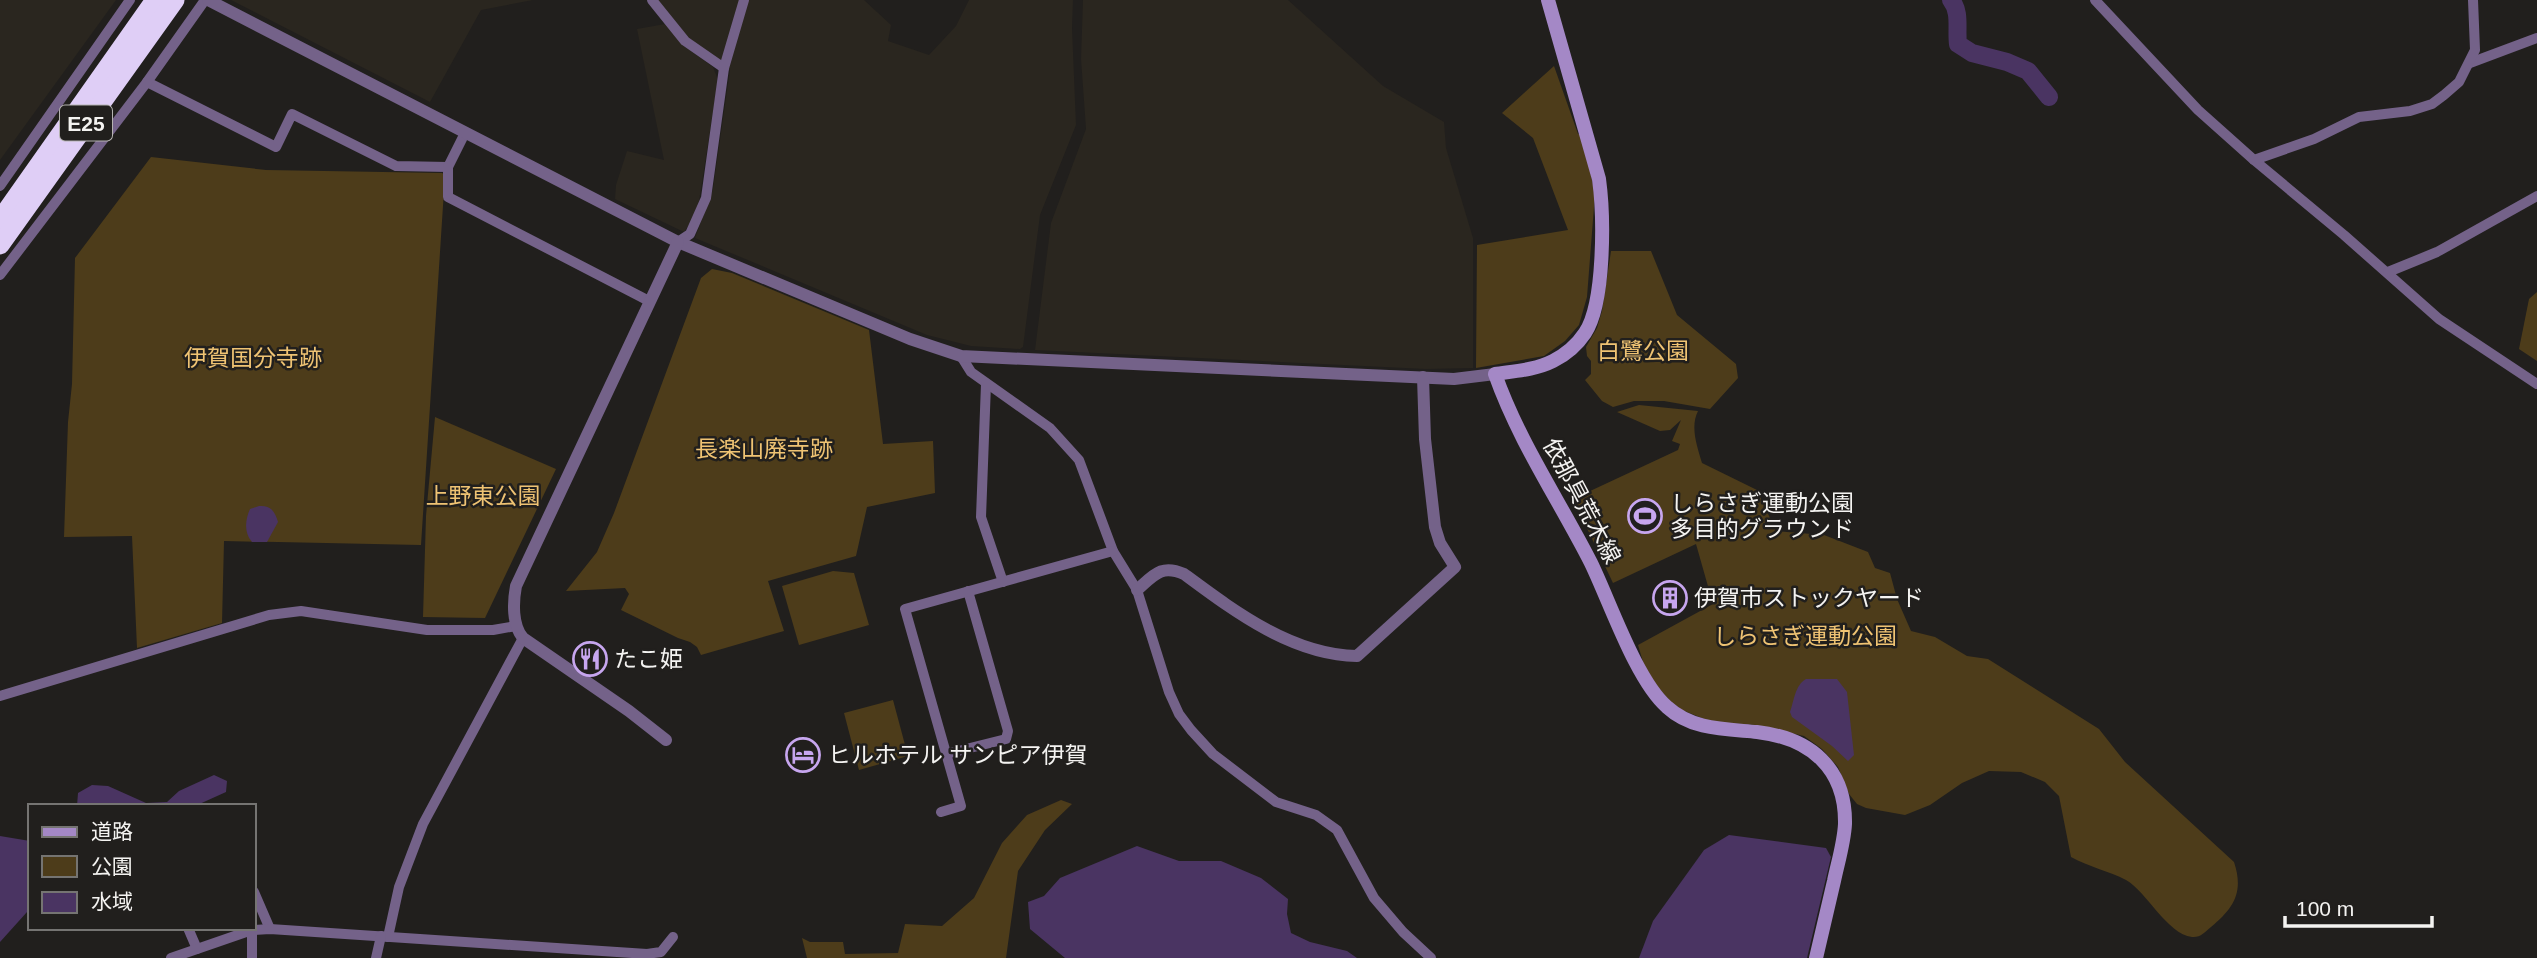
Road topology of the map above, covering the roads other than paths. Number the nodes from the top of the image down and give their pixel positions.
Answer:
1 (130, 0) edge
2 (207, 0) edge
3 (652, 0) edge
4 (744, 0) edge
5 (1548, 0) edge
6 (2095, 0) edge
7 (2473, 0) edge
8 (168, 1) edge
9 (2537, 38) edge
10 (2470, 63) junction
11 (724, 68) junction
12 (147, 82) junction
13 (465, 133) junction
14 (2254, 160) junction
15 (448, 167) junction
16 (0, 186) edge
17 (2537, 196) edge
18 (0, 220) edge
19 (678, 242) junction
20 (0, 245) edge
21 (2388, 272) junction
22 (0, 275) edge
23 (649, 301) junction
24 (961, 356) junction
25 (1495, 374) junction
26 (1423, 377) junction
27 (986, 384) junction
28 (2537, 384) edge
29 (1113, 551) junction
30 (1003, 582) junction
31 (1137, 590) junction
32 (968, 591) junction
33 (520, 632) junction
34 (0, 696) edge
35 (666, 740) dead end
36 (946, 754) junction
37 (942, 812) dead end
38 (256, 897) edge
39 (270, 929) junction
40 (189, 930) edge
41 (252, 930) edge
42 (256, 930) edge
43 (385, 937) junction
44 (673, 937) dead end
45 (197, 949) junction
46 (171, 958) edge
47 (252, 958) edge
48 (376, 958) edge
49 (1430, 958) edge
50 (1816, 958) edge

1 - 16 street
2 - 12 street
2 - 13 street
3 - 11 street
4 - 11 street
5 - 25 main road
6 - 14 street
7 - 10 street
8 - 18 highway, E25
8 - 20 highway, E25
9 - 10 street
10 - 14 street
11 - 19 street
12 - 15 street
12 - 22 street
13 - 15 street
13 - 19 street
14 - 21 street
15 - 23 street
17 - 21 street
19 - 23 street
19 - 24 street
21 - 28 street
23 - 33 street
24 - 26 street
24 - 27 street
25 - 26 street
25 - 50 main road, 依那具荒木線
26 - 31 street
27 - 29 street
27 - 30 street
29 - 30 street
29 - 31 street
30 - 32 street
31 - 49 street
32 - 36 street
32 - 36 street
33 - 34 street
33 - 35 street
33 - 43 street
36 - 37 street
38 - 39 street
39 - 42 street
39 - 43 street
40 - 45 street
41 - 45 street
41 - 47 street
43 - 44 street
43 - 48 street
45 - 46 street

